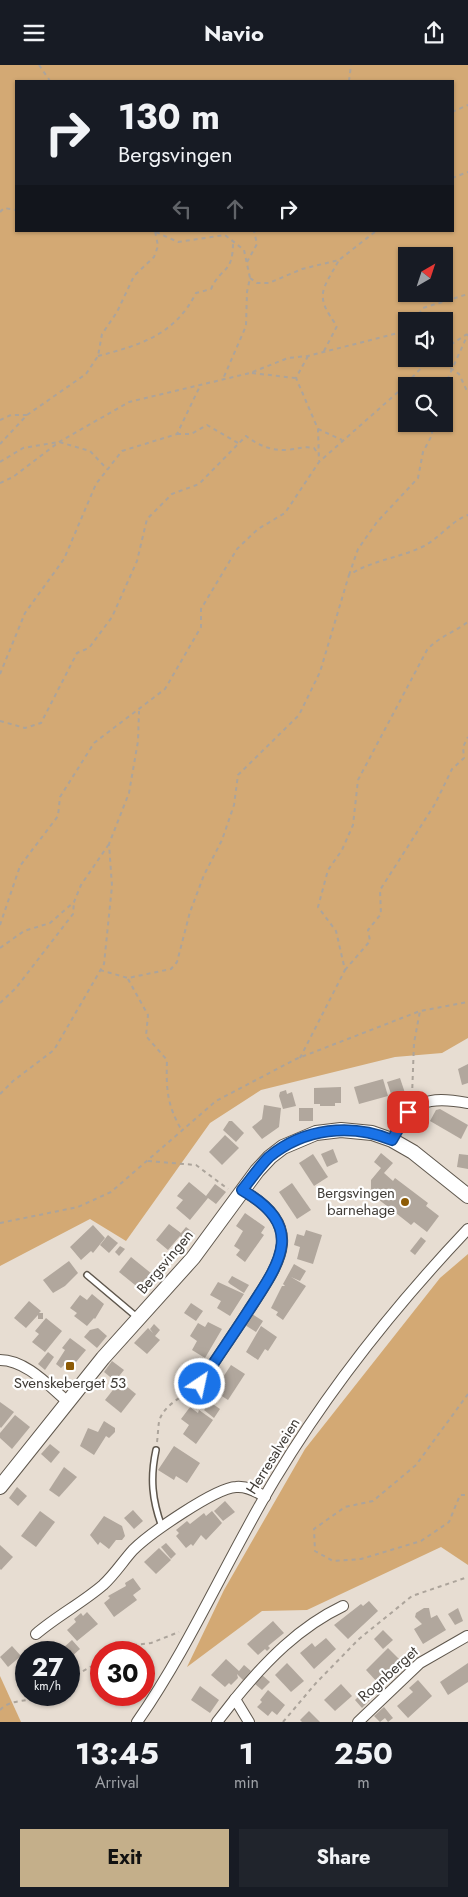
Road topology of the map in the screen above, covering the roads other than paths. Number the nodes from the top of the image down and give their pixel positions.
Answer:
1 (468, 1103) edge
2 (392, 1140) junction
3 (237, 1191) junction
4 (468, 1196) edge
5 (468, 1229) edge
6 (87, 1275) dead end
7 (139, 1318) junction
8 (0, 1360) edge
9 (200, 1384) road end
10 (68, 1402) junction
11 (156, 1450) road end
12 (0, 1487) edge
13 (265, 1497) junction
14 (162, 1527) junction
15 (343, 1606) dead end
16 (36, 1634) dead end
17 (467, 1637) edge
18 (235, 1699) junction
19 (137, 1722) edge
20 (217, 1722) edge
21 (249, 1722) edge
22 (358, 1722) edge

1 - 2 street
2 - 3 street, Bergsvingen
2 - 4 street, Bergsvingen
3 - 7 street, Bergsvingen
3 - 9 street
5 - 13 street, Herresalveien
6 - 7 lane
7 - 10 street, Bergsvingen
8 - 10 street
10 - 12 street, Bergsvingen
11 - 14 lane
13 - 14 street
13 - 19 street, Herresalveien
14 - 16 street
15 - 18 street
17 - 22 street, Rognberget
18 - 20 street
18 - 21 street

